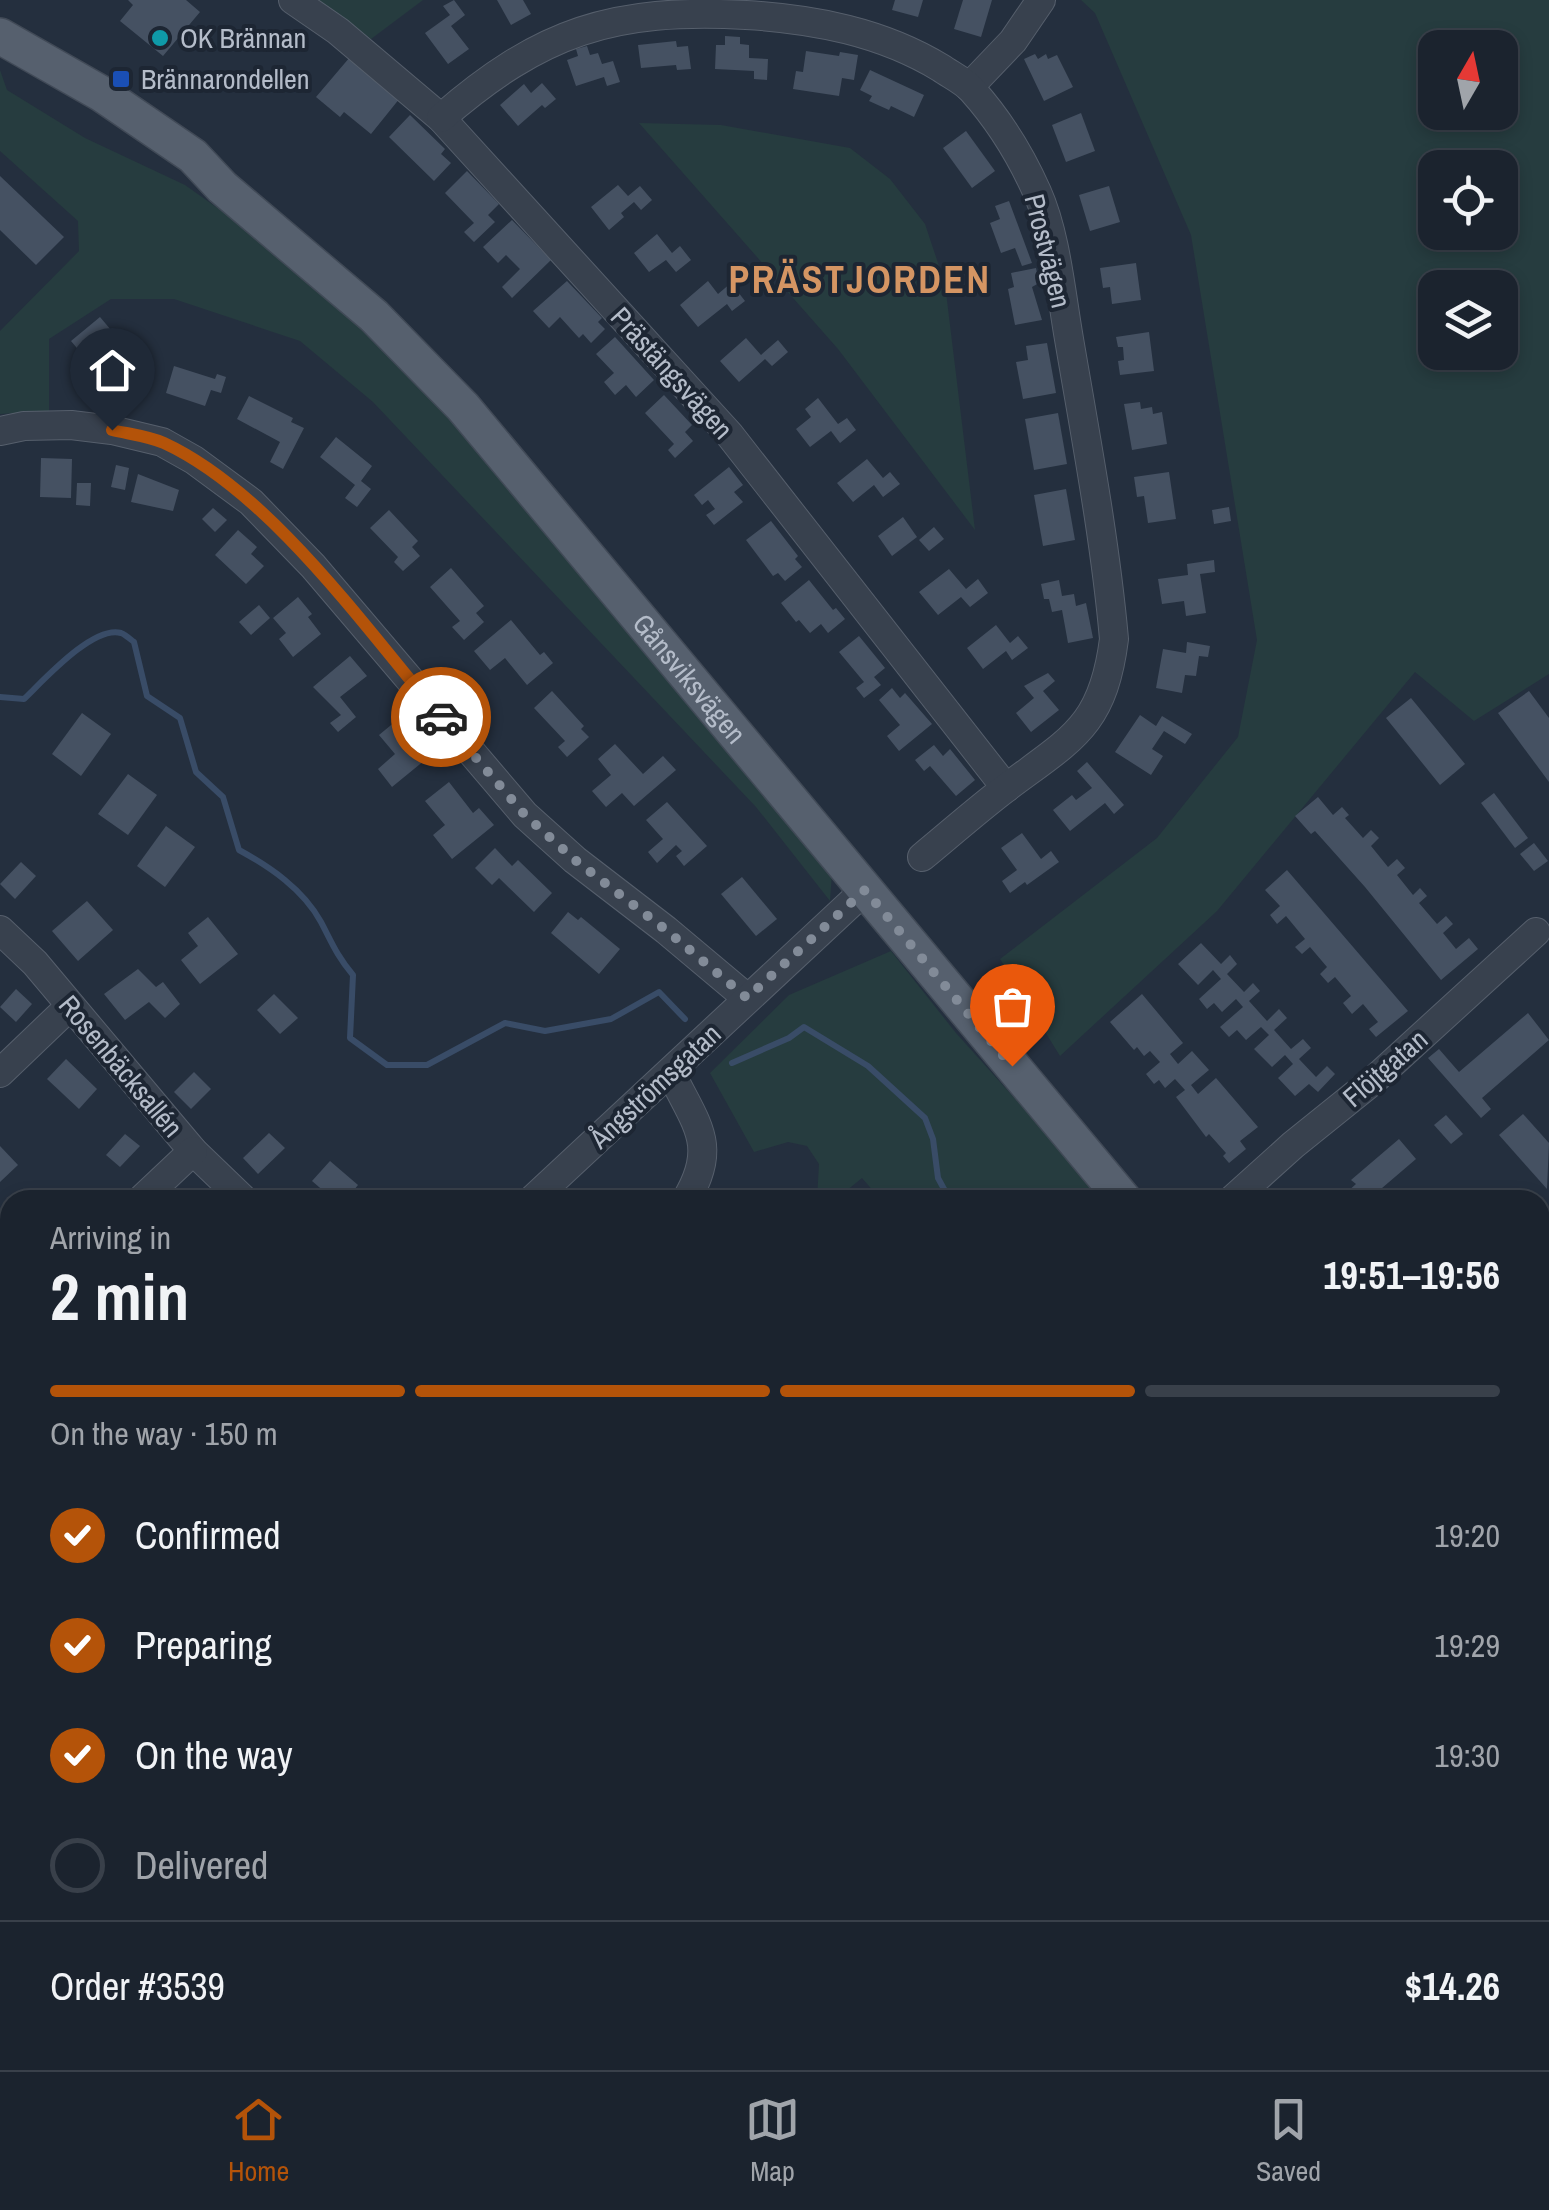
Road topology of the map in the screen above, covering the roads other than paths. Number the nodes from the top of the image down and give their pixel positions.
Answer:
1 (293, 0) edge
2 (1042, 0) edge
3 (0, 36) edge
4 (0, 62) edge
5 (969, 87) junction
6 (440, 118) junction
7 (222, 187) junction
8 (0, 430) edge
9 (1006, 788) junction
10 (922, 857) dead end
11 (865, 890) junction
12 (0, 930) edge
13 (1536, 932) dead end
14 (747, 998) junction
15 (69, 1007) junction
16 (671, 1072) junction
17 (0, 1073) edge
18 (193, 1150) junction
19 (151, 1190) edge
20 (234, 1190) edge
21 (543, 1190) edge
22 (692, 1190) edge
23 (1116, 1190) edge
24 (1243, 1190) edge

1 - 6 street, Prästängsvägen
2 - 5 street
3 - 7 main road, Gånsviksvägen
4 - 7 main road, Gånsviksvägen
5 - 6 street, Prostvägen
5 - 9 street, Prostvägen
6 - 9 street, Prästängsvägen
7 - 11 main road, Gånsviksvägen
8 - 14 street
9 - 10 street, Prostvägen
11 - 14 street, Ångströmsgatan
11 - 23 main road, Gånsviksvägen
12 - 15 street, Rosenbäcksallén
13 - 24 street, Flöjtgatan
14 - 16 street, Ångströmsgatan
15 - 17 street
15 - 18 street, Rosenbäcksallén
16 - 21 street, Ångströmsgatan
16 - 22 street
18 - 19 street
18 - 20 street, Rosenbäcksallén

